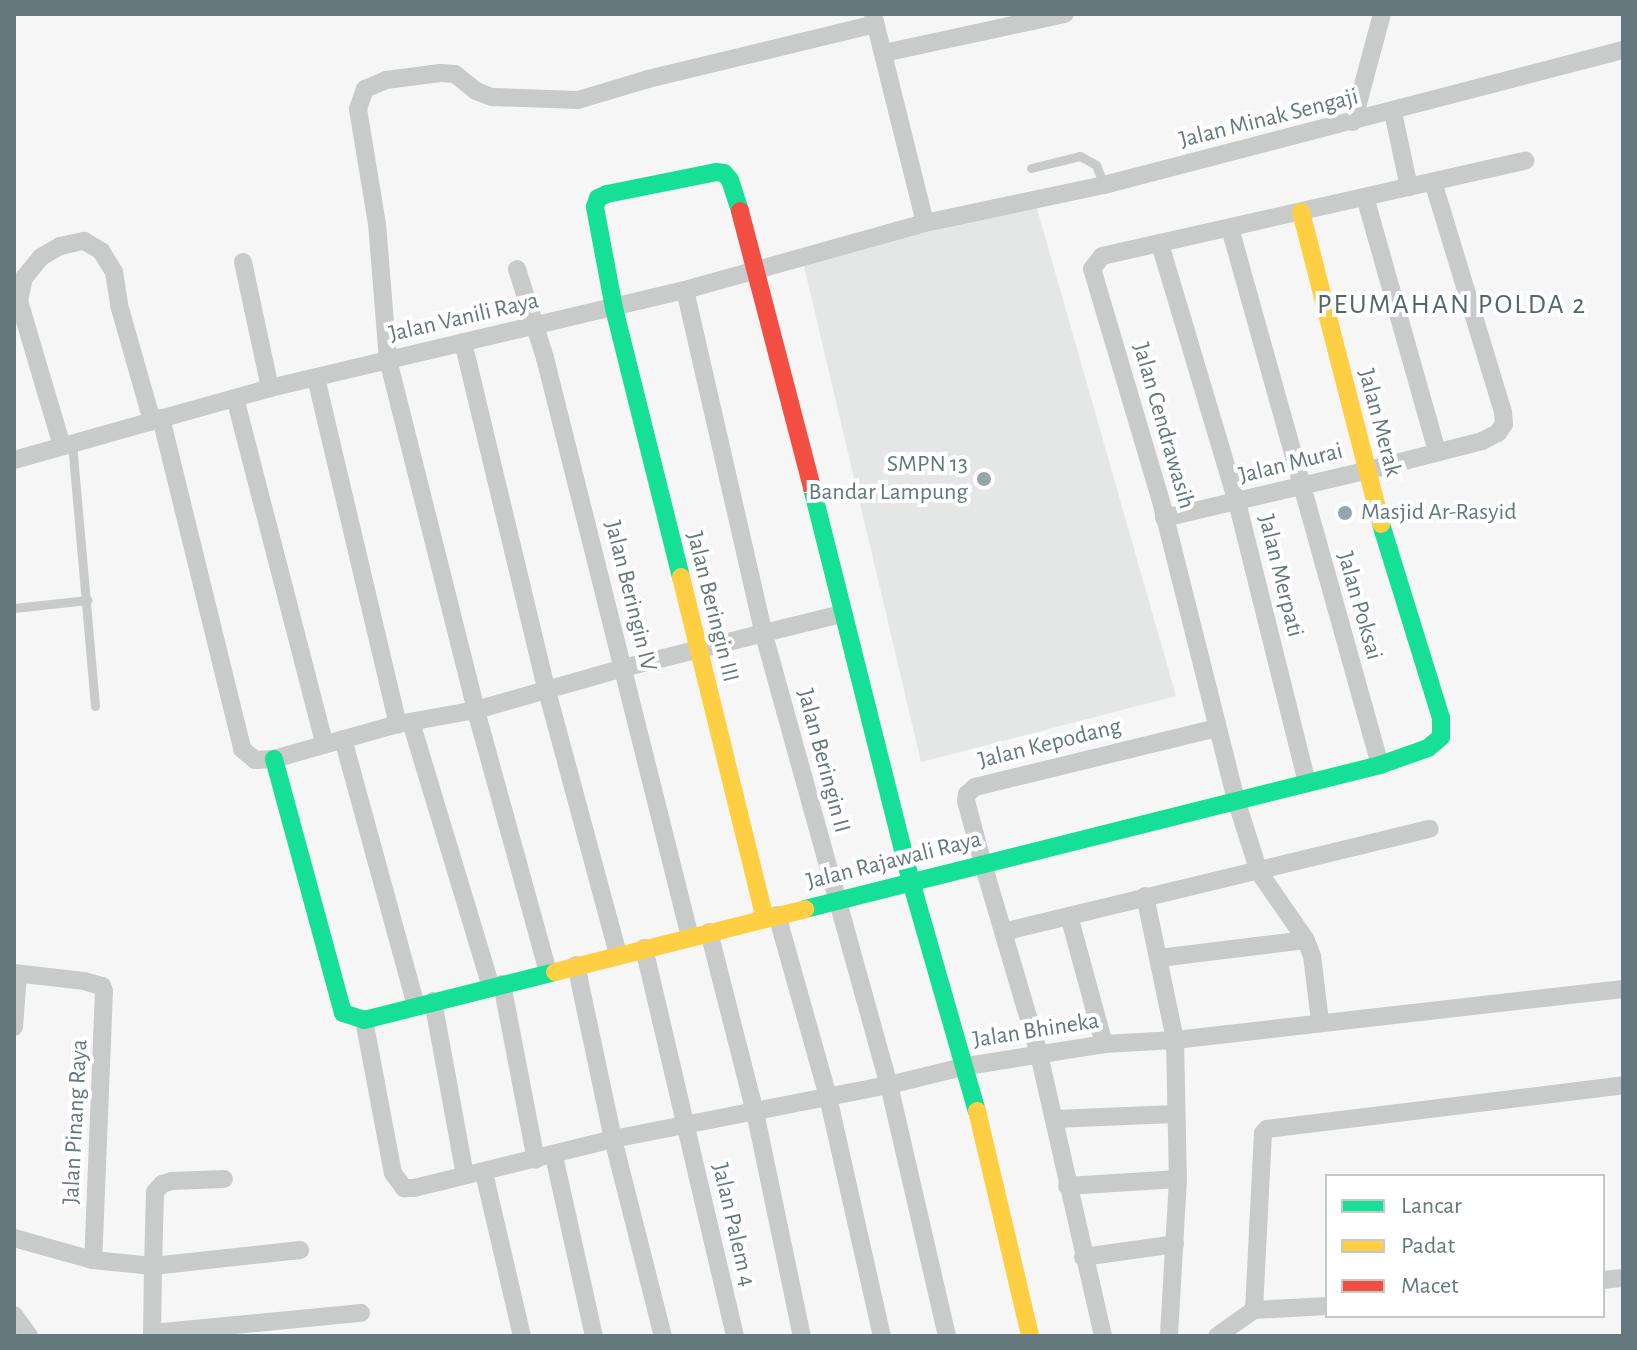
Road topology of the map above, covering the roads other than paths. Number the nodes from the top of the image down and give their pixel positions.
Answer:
1 (1065, 14) edge
2 (1382, 14) edge
3 (874, 19) edge
4 (1623, 50) edge
5 (884, 53) junction
6 (1393, 112) junction
7 (1353, 122) junction
8 (1525, 161) dead end
9 (1031, 168) dead end
10 (1433, 182) junction
11 (1104, 185) junction
12 (1409, 187) junction
13 (1365, 197) junction
14 (1301, 212) junction
15 (925, 223) junction
16 (1230, 228) junction
17 (1160, 244) junction
18 (243, 262) dead end
19 (517, 269) dead end
20 (758, 272) junction
21 (685, 290) junction
22 (614, 308) junction
23 (533, 326) junction
24 (463, 342) junction
25 (388, 360) junction
26 (316, 378) junction
27 (270, 388) junction
28 (235, 398) junction
29 (156, 420) junction
30 (67, 445) junction
31 (1437, 451) junction
32 (14, 460) edge
33 (1365, 471) junction
34 (1299, 485) junction
35 (1237, 502) junction
36 (1164, 518) junction
37 (88, 600) junction
38 (14, 608) edge
39 (842, 614) junction
40 (764, 635) junction
41 (697, 650) junction
42 (623, 668) junction
43 (547, 691) junction
44 (95, 706) dead end
45 (476, 710) junction
46 (404, 723) junction
47 (1217, 728) junction
48 (1441, 737) joint
49 (343, 739) junction
50 (324, 743) junction
51 (274, 759) junction
52 (1380, 765) junction
53 (1307, 783) junction
54 (1236, 800) junction
55 (1430, 829) dead end
56 (983, 864) junction
57 (1259, 872) junction
58 (911, 881) junction
59 (1145, 896) junction
60 (836, 900) junction
61 (771, 916) junction
62 (1069, 916) junction
63 (709, 932) junction
64 (1003, 932) junction
65 (690, 937) junction
66 (1306, 940) junction
67 (644, 948) junction
68 (618, 955) junction
69 (1159, 958) junction
70 (576, 965) junction
71 (548, 972) junction
72 (16, 973) edge
73 (496, 985) junction
74 (1623, 989) edge
75 (425, 1003) junction
76 (359, 1020) junction
77 (1320, 1021) junction
78 (14, 1027) edge
79 (1175, 1040) junction
80 (1104, 1044) junction
81 (1039, 1054) junction
82 (967, 1066) junction
83 (889, 1085) junction
84 (1623, 1085) edge
85 (828, 1097) junction
86 (755, 1112) junction
87 (1175, 1114) junction
88 (1054, 1119) junction
89 (684, 1125) junction
90 (613, 1139) junction
91 (545, 1158) junction
92 (474, 1174) junction
93 (224, 1179) dead end
94 (1178, 1179) junction
95 (1067, 1186) junction
96 (14, 1238) edge
97 (1175, 1244) junction
98 (300, 1250) dead end
99 (1083, 1257) junction
100 (93, 1260) junction
101 (153, 1266) junction
102 (1325, 1306) edge
103 (1254, 1310) junction
104 (361, 1313) dead end
105 (14, 1315) edge
106 (152, 1334) edge
107 (29, 1336) edge
108 (522, 1336) edge
109 (594, 1336) edge
110 (663, 1336) edge
111 (735, 1336) edge
112 (802, 1336) edge
113 (882, 1336) edge
114 (947, 1336) edge
115 (1030, 1336) edge
116 (1103, 1336) edge
117 (1169, 1336) edge
118 (1217, 1336) edge

1 - 5 street
2 - 7 street
3 - 5 street
3 - 25 street
4 - 6 street, Jalan Minak Sengaji
5 - 15 street
6 - 7 street, Jalan Minak Sengaji
6 - 12 street
7 - 11 street, Jalan Minak Sengaji
8 - 10 street, Jalan Cendrawasih
9 - 11 lane
10 - 12 street, Jalan Cendrawasih
10 - 31 street, Jalan Murai
11 - 15 street, Jalan Minak Sengaji
12 - 13 street, Jalan Cendrawasih
13 - 14 street, Jalan Cendrawasih
13 - 31 street
14 - 16 street, Jalan Cendrawasih
14 - 33 street, Jalan Merak
15 - 20 street, Jalan Vanili Raya
16 - 17 street, Jalan Cendrawasih
16 - 34 street, Jalan Poksai
17 - 35 street, Jalan Merpati
17 - 36 street, Jalan Cendrawasih
18 - 27 street
19 - 23 street, Jalan Beringin IV
20 - 21 street, Jalan Vanili Raya
20 - 22 street, Jalan Beringin III
20 - 39 street
21 - 22 street, Jalan Vanili Raya
21 - 40 street, Jalan Beringin II
22 - 23 street, Jalan Vanili Raya
22 - 41 street, Jalan Beringin III
23 - 24 street, Jalan Vanili Raya
23 - 42 street, Jalan Beringin IV
24 - 25 street, Jalan Vanili Raya
24 - 43 street
25 - 26 street, Jalan Vanili Raya
25 - 45 street
26 - 27 street, Jalan Vanili Raya
26 - 46 street
27 - 28 street, Jalan Vanili Raya
28 - 29 street, Jalan Vanili Raya
28 - 50 street
29 - 30 street, Jalan Vanili Raya
29 - 30 street
29 - 51 street
30 - 32 street, Jalan Vanili Raya
30 - 37 lane
31 - 33 street, Jalan Murai
33 - 34 street, Jalan Murai
33 - 48 street, Jalan Merak
34 - 35 street, Jalan Murai
34 - 52 street, Jalan Poksai
35 - 36 street, Jalan Murai
35 - 53 street, Jalan Merpati
36 - 47 street, Jalan Cendrawasih
37 - 38 lane
37 - 44 lane
39 - 40 street
39 - 58 street
40 - 41 street
40 - 60 street, Jalan Beringin II
41 - 42 street
41 - 61 street, Jalan Beringin III
42 - 43 street
42 - 65 street, Jalan Beringin IV
43 - 45 street
43 - 68 street
45 - 46 street
45 - 71 street
46 - 49 street
46 - 73 street
47 - 54 street, Jalan Cendrawasih
47 - 56 street, Jalan Kepodang
48 - 52 street, Jalan Rajawali Raya
49 - 50 street
49 - 75 street
50 - 51 street
51 - 76 street
52 - 53 street, Jalan Rajawali Raya
53 - 54 street, Jalan Rajawali Raya
54 - 56 street, Jalan Rajawali Raya
54 - 57 street, Jalan Cendrawasih
55 - 57 street
56 - 58 street, Jalan Rajawali Raya
56 - 64 street, Jalan Kepodang
57 - 59 street
57 - 66 street, Jalan Cendrawasih
58 - 60 street, Jalan Rajawali Raya
58 - 82 street
59 - 62 street
59 - 69 street
60 - 61 street, Jalan Rajawali Raya
60 - 83 street, Jalan Beringin II
61 - 63 street, Jalan Rajawali Raya
61 - 85 street
62 - 64 street
62 - 80 street
63 - 65 street, Jalan Rajawali Raya
63 - 86 street
64 - 81 street, Jalan Kepodang
65 - 67 street, Jalan Rajawali Raya
66 - 69 street
66 - 77 street, Jalan Cendrawasih
67 - 68 street, Jalan Rajawali Raya
67 - 89 street, Jalan Palem 4
68 - 70 street, Jalan Rajawali Raya
69 - 79 street
70 - 71 street, Jalan Rajawali Raya
70 - 90 street
71 - 73 street, Jalan Rajawali Raya
72 - 78 street
72 - 100 street, Jalan Pinang Raya
73 - 75 street, Jalan Rajawali Raya
73 - 91 street
74 - 77 street, Jalan Bhineka
75 - 76 street, Jalan Rajawali Raya
75 - 92 street
76 - 92 street, Jalan Bhineka
77 - 79 street, Jalan Bhineka
79 - 80 street, Jalan Bhineka
79 - 87 street
80 - 81 street, Jalan Bhineka
81 - 82 street, Jalan Bhineka
81 - 88 street, Jalan Kepodang
82 - 83 street, Jalan Bhineka
82 - 115 street
83 - 85 street, Jalan Bhineka
83 - 114 street, Jalan Beringin II
84 - 103 street
85 - 86 street, Jalan Bhineka
85 - 113 street
86 - 89 street, Jalan Bhineka
86 - 112 street
87 - 88 street
87 - 94 street
88 - 95 street, Jalan Kepodang
89 - 90 street, Jalan Bhineka
89 - 111 street, Jalan Palem 4
90 - 91 street, Jalan Bhineka
90 - 110 street
91 - 92 street, Jalan Bhineka
91 - 109 street
92 - 108 street
93 - 101 street
94 - 95 street
94 - 97 street
95 - 99 street, Jalan Kepodang
96 - 100 street
97 - 99 street
97 - 117 street
98 - 101 street
99 - 116 street, Jalan Kepodang
100 - 101 street
101 - 106 street
102 - 103 street
103 - 118 street
104 - 106 street
105 - 107 street

